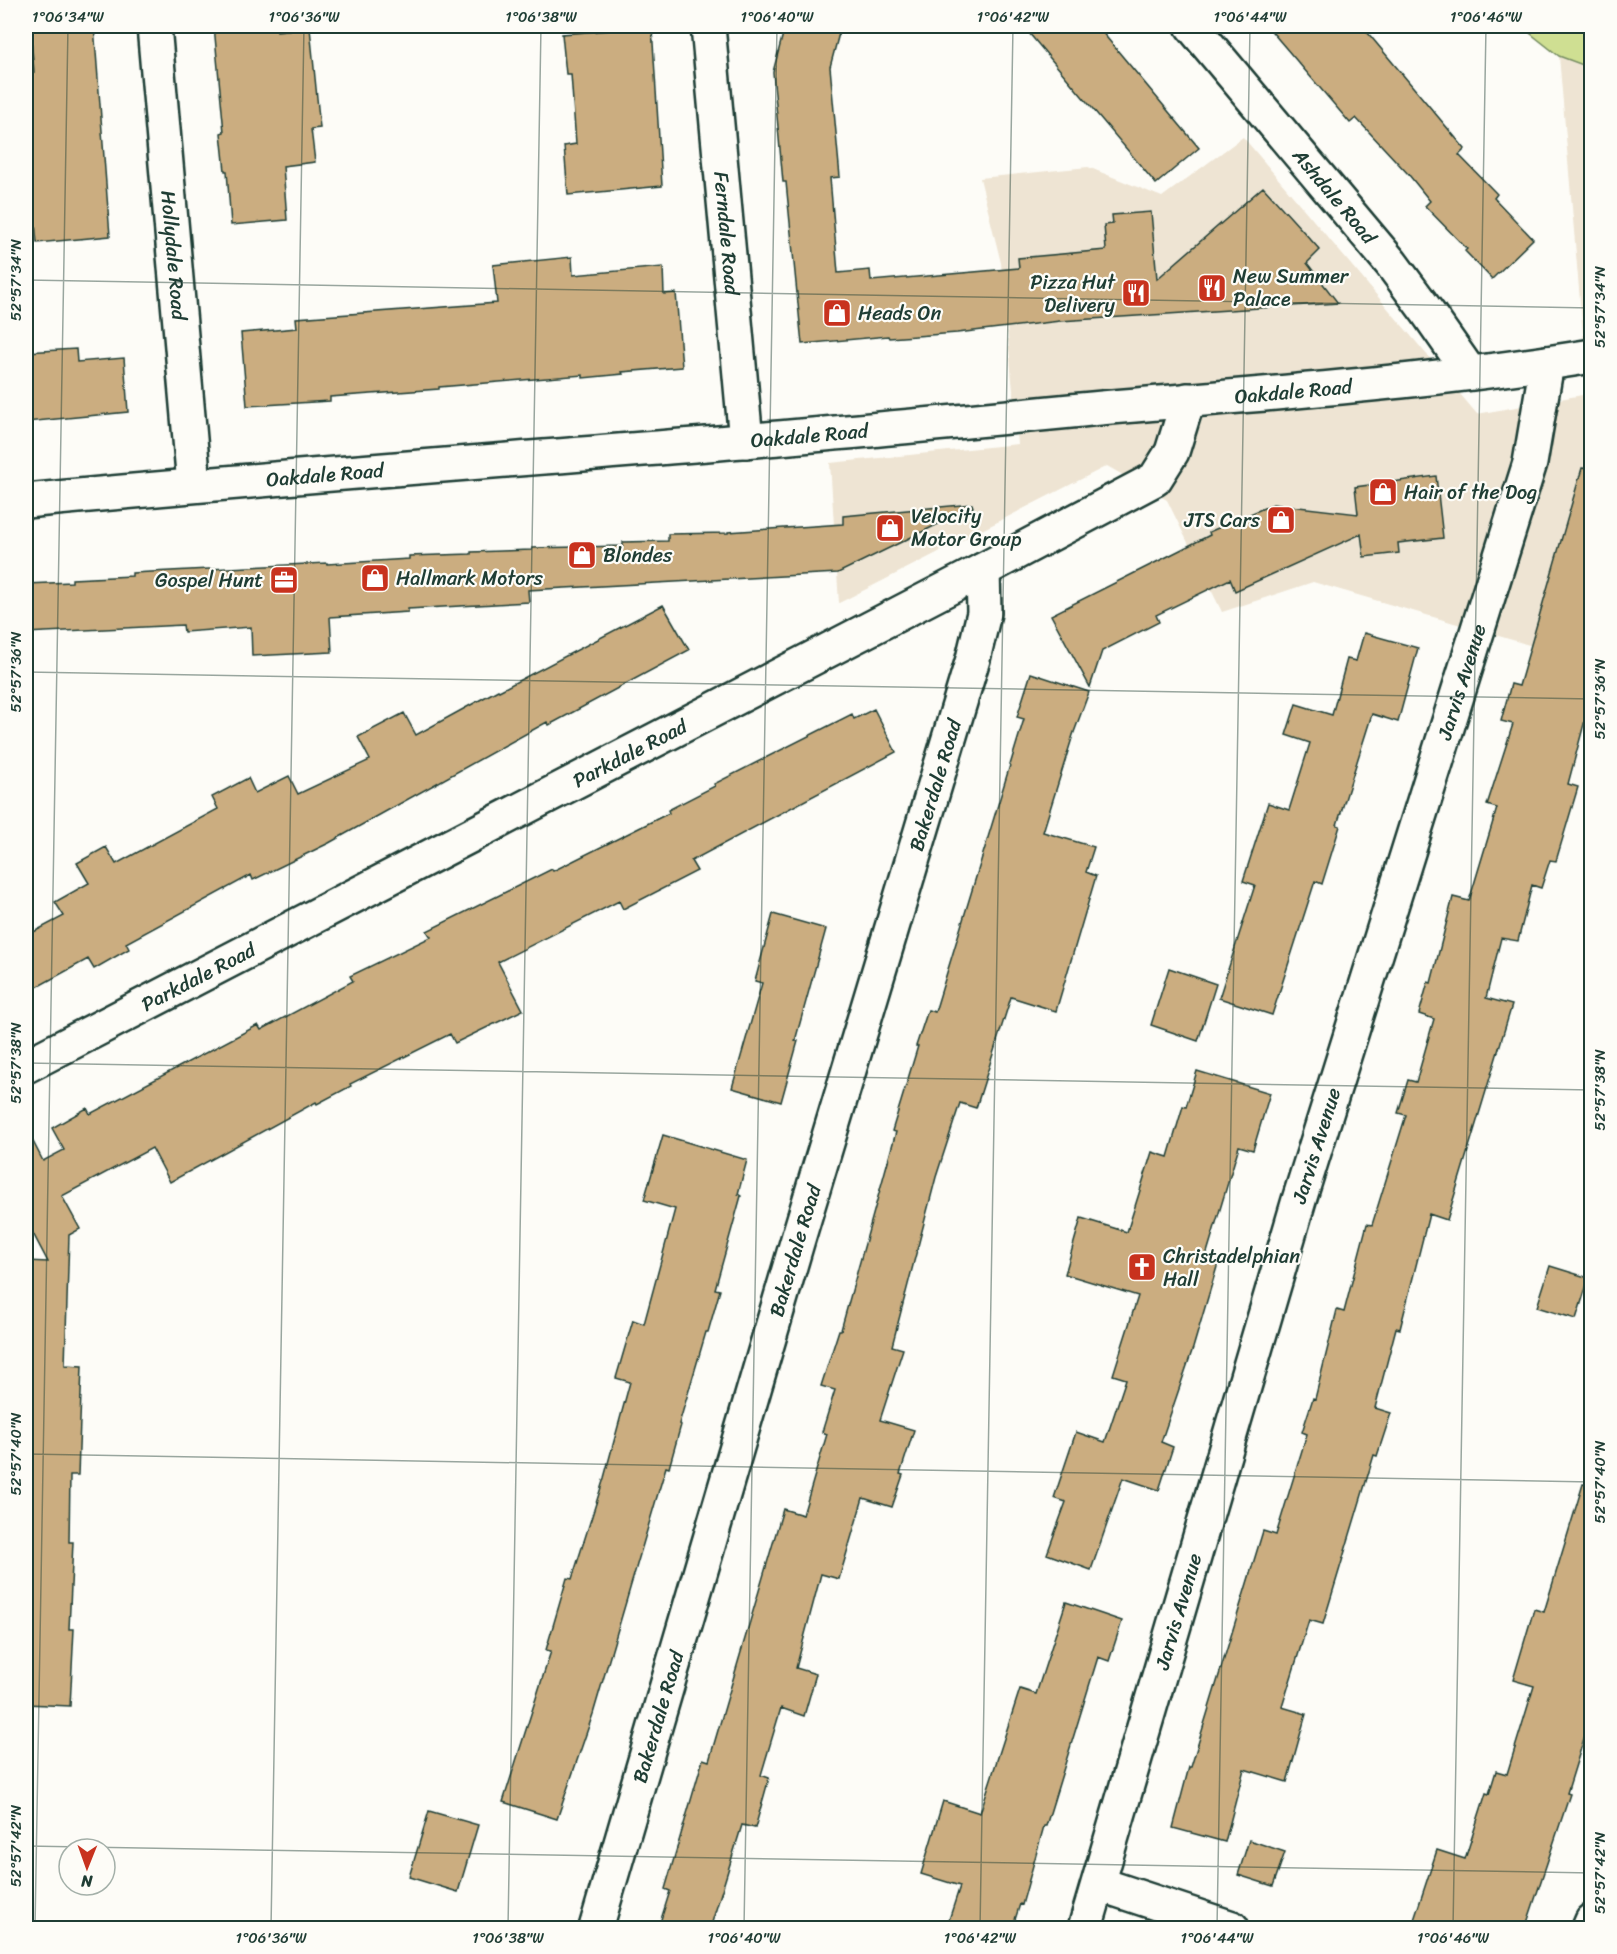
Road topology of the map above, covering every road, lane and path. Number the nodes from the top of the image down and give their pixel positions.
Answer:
1 (154, 26) edge
2 (708, 26) edge
3 (1192, 26) edge
4 (1592, 356) edge
5 (1547, 363) junction
6 (1470, 373) junction
7 (1188, 400) junction
8 (746, 441) junction
9 (194, 485) junction
10 (26, 501) edge
11 (983, 570) junction
12 (26, 1066) edge
13 (1099, 1884) junction
14 (1592, 1921) edge
15 (596, 1929) edge
16 (1085, 1929) edge
17 (1232, 1929) edge
18 (1589, 1929) edge

1 - 9 street, Hollydale Road
2 - 8 street, Ferndale Road
3 - 6 street, Ashdale Road
4 - 5 street, Oakdale Road
5 - 6 street, Oakdale Road
5 - 13 street, Jarvis Avenue
6 - 7 street, Oakdale Road
7 - 8 street, Oakdale Road
7 - 11 street, Parkdale Road
8 - 9 street, Oakdale Road
9 - 10 street, Oakdale Road
11 - 12 street, Parkdale Road
11 - 15 street, Bakerdale Road
13 - 16 street, Jarvis Avenue
13 - 17 street
14 - 18 street

